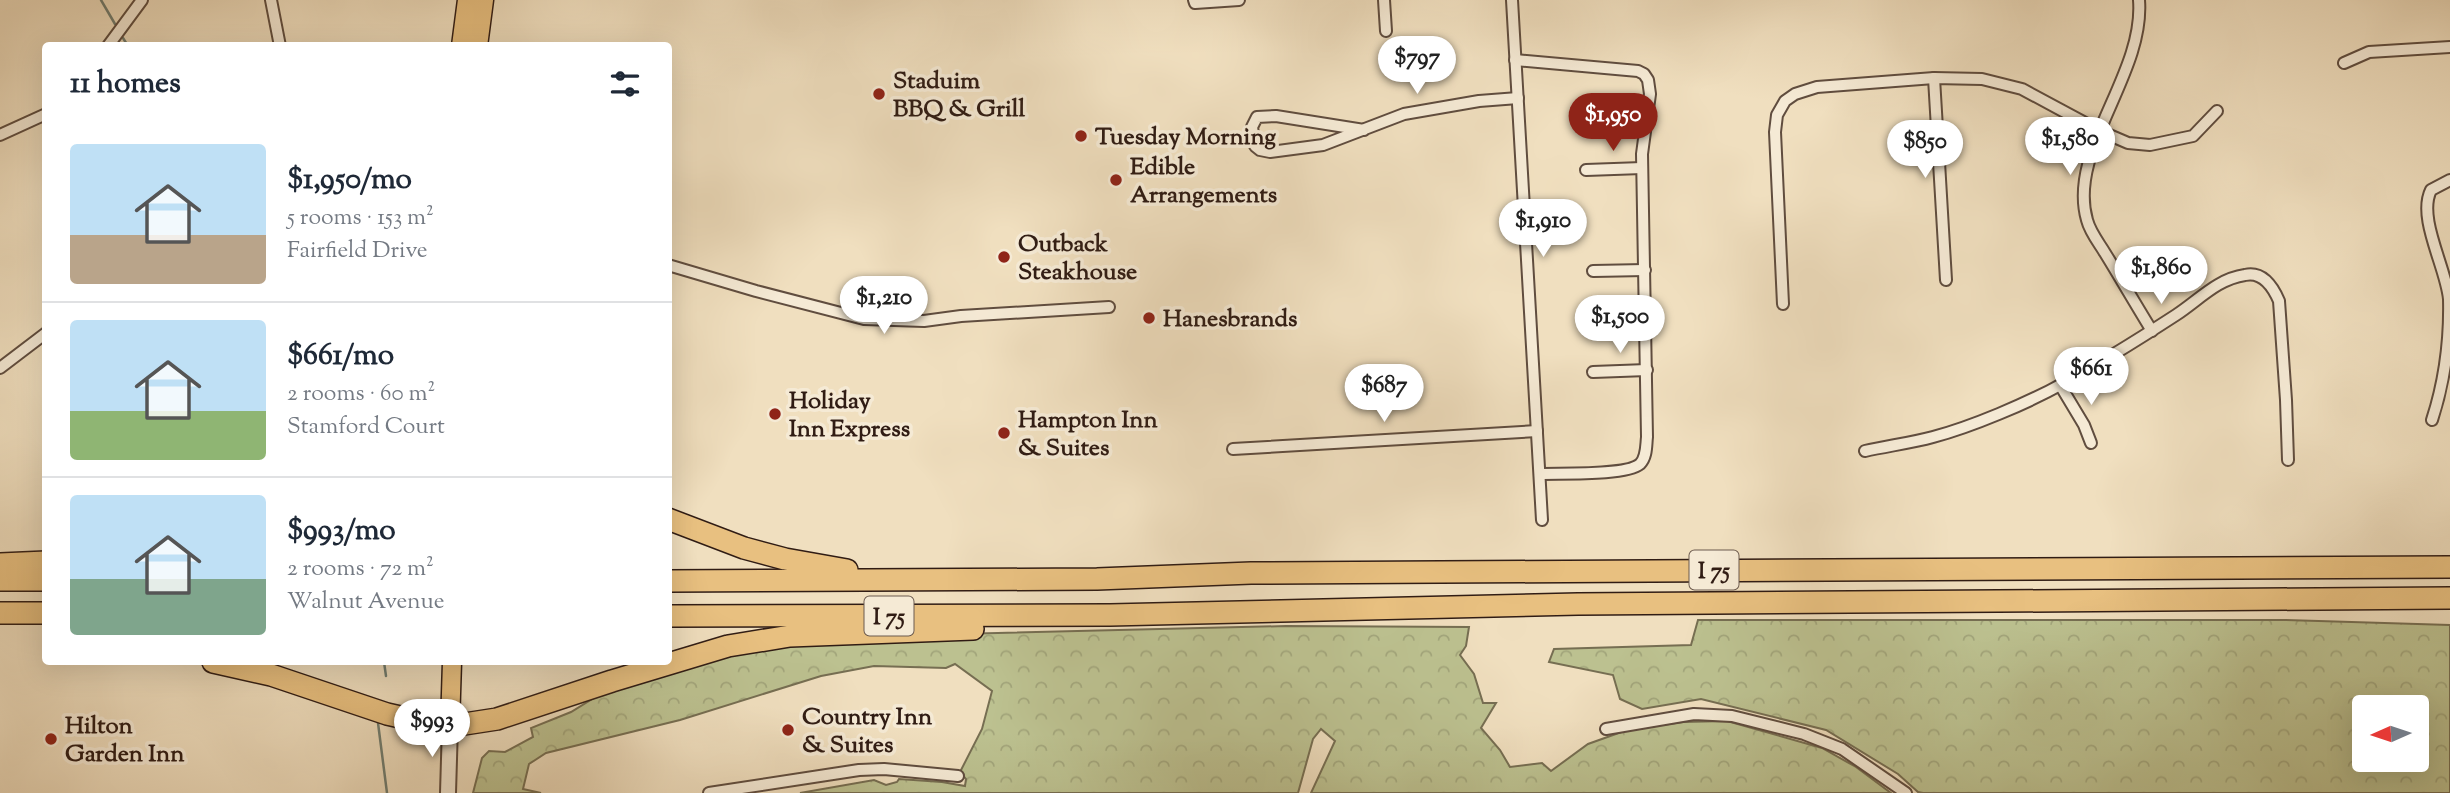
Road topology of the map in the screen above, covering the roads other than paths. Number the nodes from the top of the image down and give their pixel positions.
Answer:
1 (142, 0) edge
2 (271, 0) edge
3 (467, 0) edge
4 (484, 0) edge
5 (1194, 0) edge
6 (1239, 0) edge
7 (1384, 0) edge
8 (1512, 0) edge
9 (2139, 4) edge
10 (1386, 31) dead end
11 (111, 42) edge
12 (279, 42) edge
13 (462, 42) edge
14 (479, 42) edge
15 (2450, 47) edge
16 (1515, 60) junction
17 (2344, 63) dead end
18 (1934, 78) junction
19 (1518, 98) junction
20 (2217, 111) dead end
21 (42, 116) edge
22 (1364, 130) junction
23 (2100, 131) junction
24 (0, 135) edge
25 (1642, 168) junction
26 (1586, 170) dead end
27 (2450, 180) edge
28 (672, 266) edge
29 (1645, 270) junction
30 (1593, 271) dead end
31 (1946, 280) dead end
32 (1783, 304) dead end
33 (1109, 307) dead end
34 (2152, 331) junction
35 (42, 336) edge
36 (0, 368) edge
37 (1647, 370) junction
38 (1593, 372) dead end
39 (2060, 385) junction
40 (2432, 420) dead end
41 (1537, 431) junction
42 (2091, 443) dead end
43 (1233, 449) dead end
44 (1865, 451) dead end
45 (2288, 460) dead end
46 (1540, 474) junction
47 (1542, 520) dead end
48 (672, 521) edge
49 (42, 562) edge
50 (0, 564) edge
51 (2450, 567) edge
52 (0, 580) edge
53 (42, 580) edge
54 (893, 580) junction
55 (672, 581) edge
56 (2450, 598) edge
57 (4, 613) edge
58 (42, 613) edge
59 (1110, 615) junction
60 (672, 616) edge
61 (42, 622) edge
62 (672, 662) edge
63 (226, 665) edge
64 (452, 665) edge
65 (663, 665) edge
66 (450, 725) junction
67 (1606, 729) dead end
68 (958, 776) dead end
69 (448, 793) edge
70 (709, 793) edge
71 (1906, 793) edge

1 - 11 street
2 - 12 street
3 - 13 main road
4 - 14 main road
5 - 6 street
7 - 10 street
8 - 16 street
9 - 23 street
15 - 17 street
16 - 19 street
16 - 25 street
18 - 23 street
18 - 31 street
18 - 32 street
19 - 22 street
19 - 41 street
20 - 23 street
21 - 24 street
22 - 22 street
23 - 34 street
25 - 26 street
25 - 29 street
27 - 40 street
28 - 33 street
29 - 30 street
29 - 37 street
34 - 39 street
34 - 45 street
35 - 36 street
37 - 38 street
37 - 46 street
39 - 42 street
39 - 44 street
41 - 43 street
41 - 46 street
46 - 47 street
48 - 54 highway
49 - 50 highway
51 - 54 highway, I 75
52 - 53 highway
54 - 55 highway, I 75
56 - 59 highway, I 75
57 - 58 highway
57 - 61 highway
59 - 60 highway, I 75
59 - 62 highway
63 - 66 highway
64 - 66 main road
65 - 66 highway
66 - 69 street
67 - 71 street
68 - 70 street

